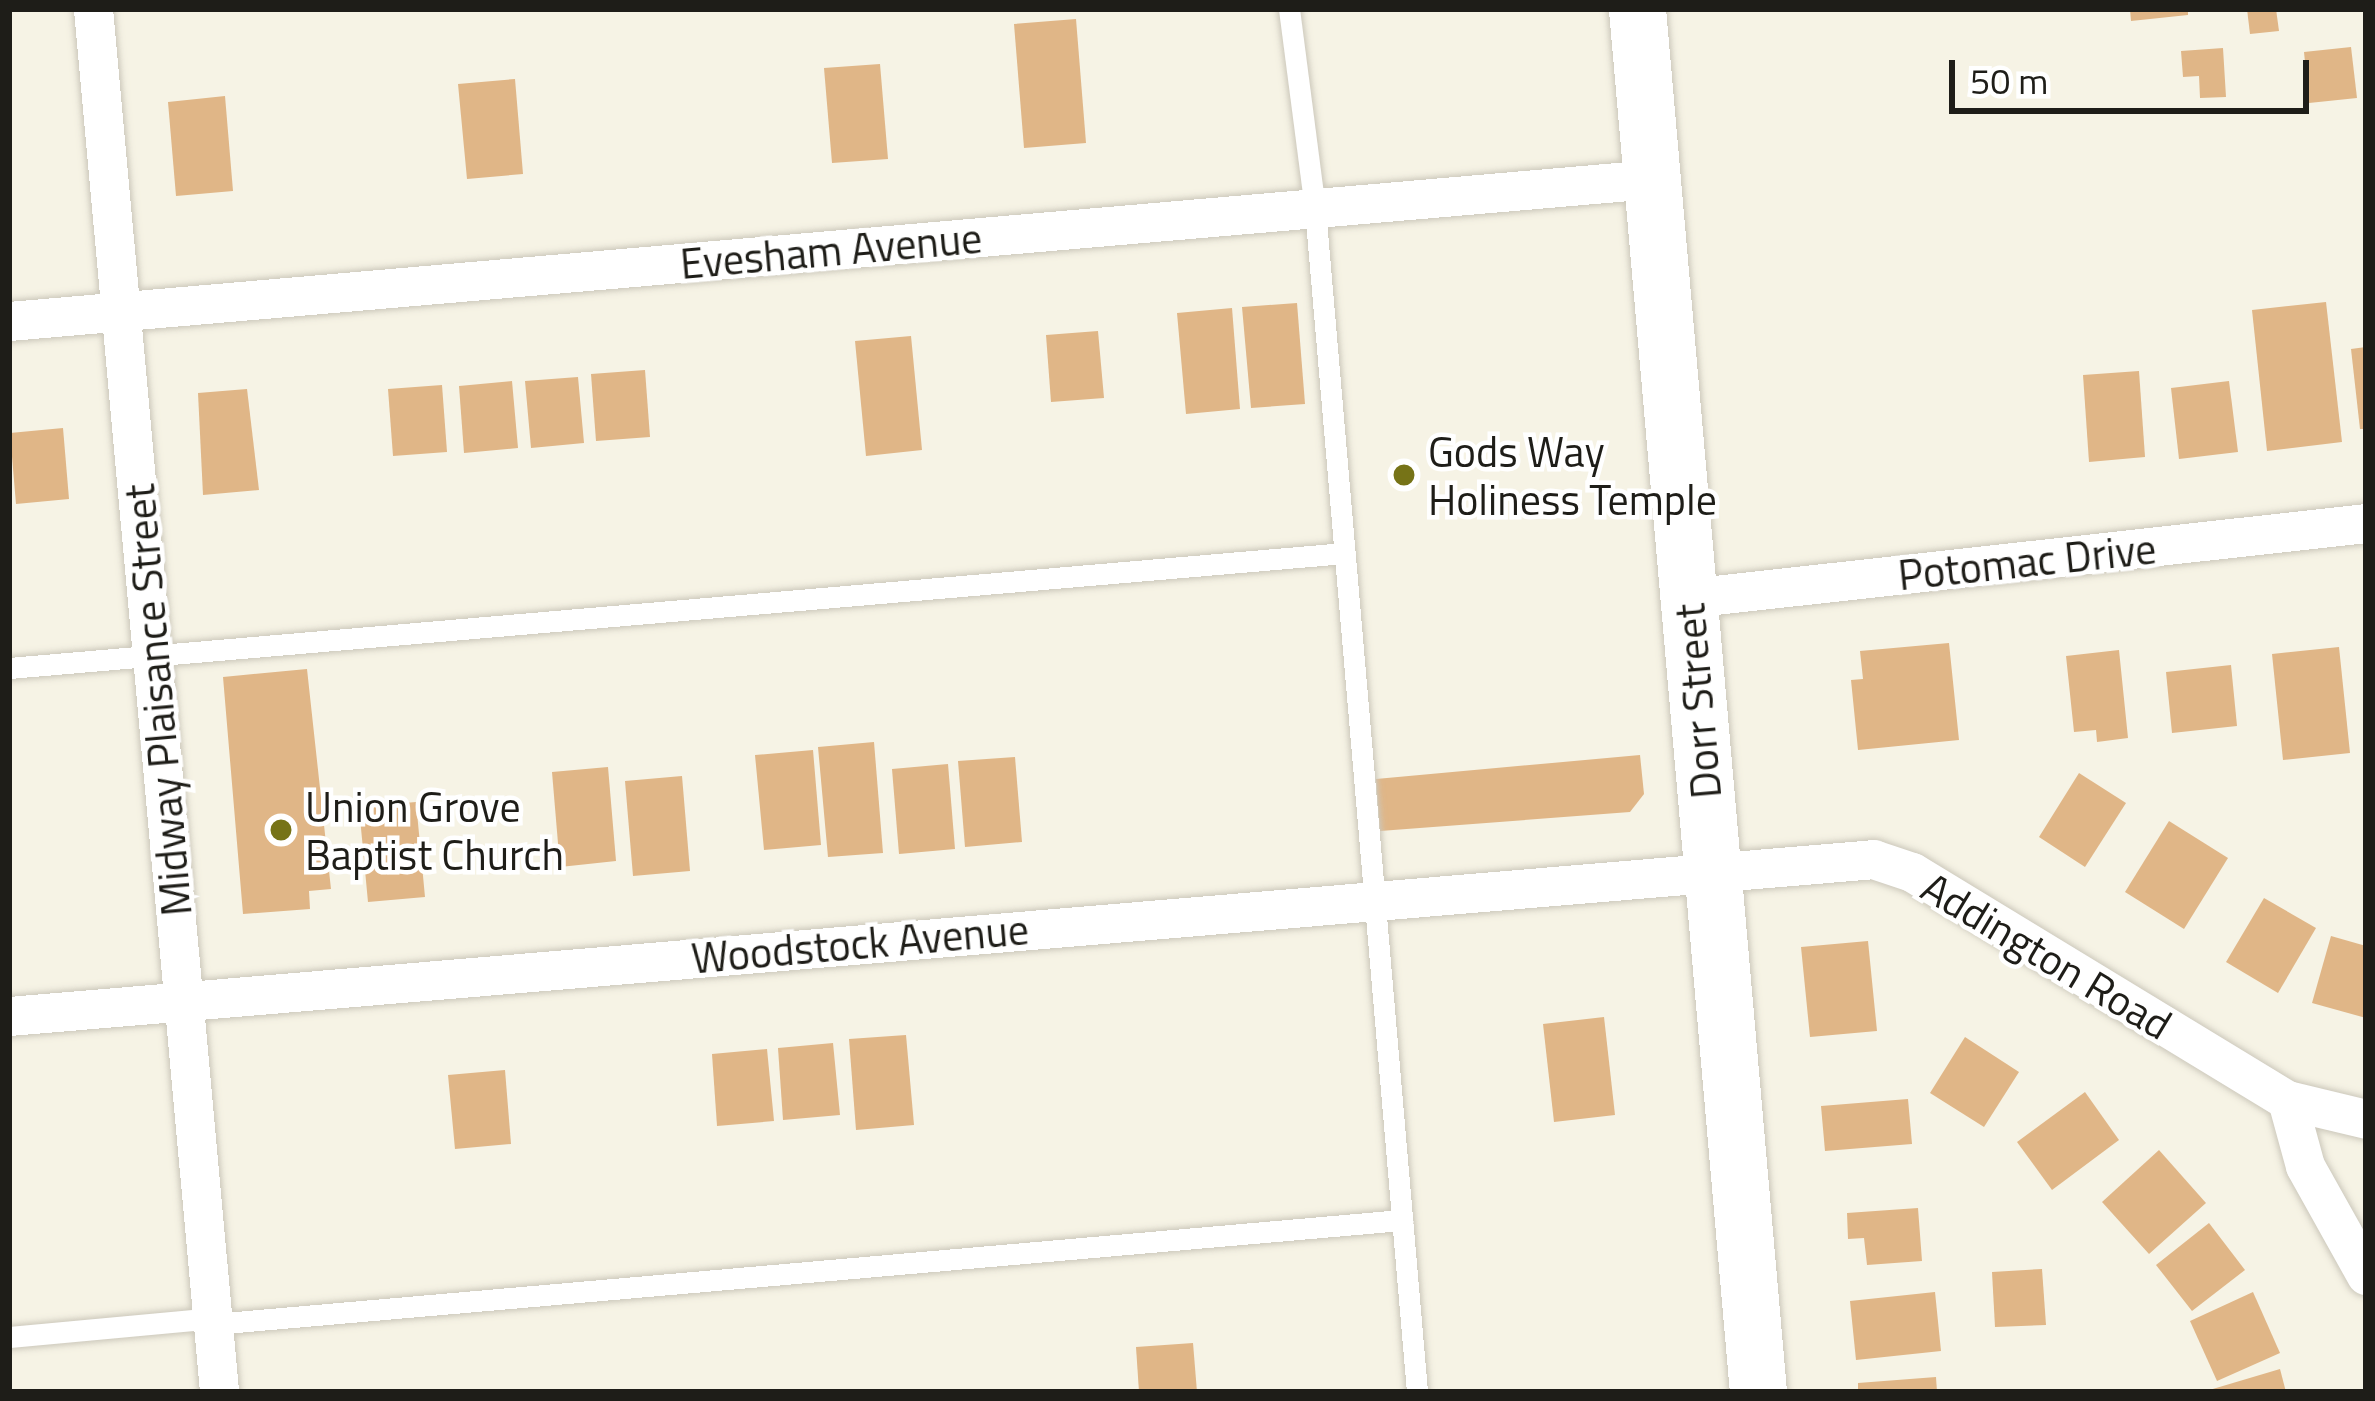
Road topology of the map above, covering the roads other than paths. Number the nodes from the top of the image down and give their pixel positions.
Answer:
1 (93, 9) edge
2 (1289, 9) edge
3 (1636, 9) edge
4 (1652, 179) junction
5 (1315, 209) junction
6 (124, 311) junction
7 (9, 321) edge
8 (2366, 523) edge
9 (1343, 553) junction
10 (1688, 598) junction
11 (152, 656) junction
12 (9, 668) edge
13 (1712, 870) junction
14 (1371, 899) junction
15 (183, 1000) junction
16 (9, 1016) edge
17 (2287, 1100) junction
18 (2366, 1119) edge
19 (1402, 1220) junction
20 (2366, 1275) edge
21 (213, 1321) junction
22 (9, 1336) edge
23 (219, 1392) edge
24 (1418, 1392) edge
25 (1758, 1392) edge

1 - 6 street, Midway Plaisance Street
2 - 5 lane
3 - 4 main road, Dorr Street
4 - 5 street, Evesham Avenue
4 - 10 main road, Dorr Street
5 - 6 street, Evesham Avenue
5 - 9 lane
6 - 7 street, Evesham Avenue
6 - 11 street, Midway Plaisance Street
8 - 10 street, Potomac Drive
9 - 11 lane
9 - 14 lane
10 - 13 main road, Dorr Street
11 - 12 lane
11 - 15 street, Midway Plaisance Street
13 - 14 street, Woodstock Avenue
13 - 17 street, Addington Road
13 - 25 main road, Dorr Street
14 - 15 street, Woodstock Avenue
14 - 19 lane
15 - 16 street, Woodstock Avenue
15 - 21 street, Midway Plaisance Street
17 - 18 street, Addington Road
17 - 20 street
19 - 21 lane
19 - 24 lane
21 - 22 lane
21 - 23 street, Midway Plaisance Street

